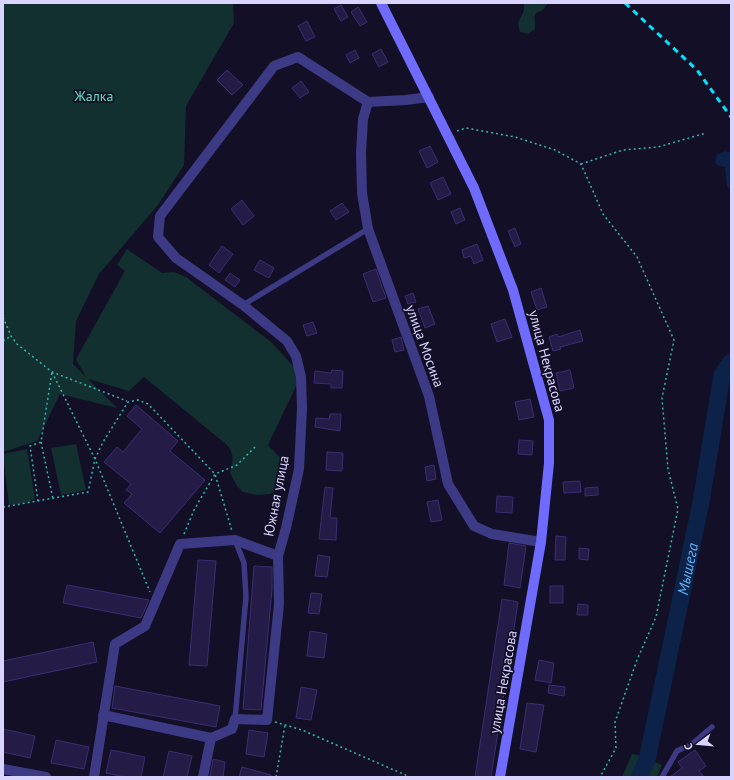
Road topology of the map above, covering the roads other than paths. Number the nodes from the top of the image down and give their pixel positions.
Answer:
1 (381, 3) edge
2 (429, 97) junction
3 (368, 102) junction
4 (368, 229) junction
5 (243, 305) junction
6 (235, 540) junction
7 (541, 542) junction
8 (278, 556) junction
9 (103, 715) junction
10 (235, 719) junction
11 (712, 727) dead end
12 (211, 738) junction
13 (3, 769) edge
14 (46, 777) edge
15 (94, 777) edge
16 (203, 777) edge
17 (500, 777) edge
18 (662, 777) edge

1 - 2 main road, улица Некрасова
2 - 3 street
2 - 7 main road, улица Некрасова
3 - 4 street, улица Мосина
3 - 5 street, Южная улица
4 - 5 lane
4 - 7 street, улица Мосина
5 - 8 street, Южная улица
6 - 8 street
6 - 9 street
6 - 10 lane
7 - 17 main road, улица Некрасова
8 - 10 street, Южная улица
9 - 12 street
9 - 15 street
10 - 12 street
11 - 18 lane
12 - 16 street
13 - 14 street

